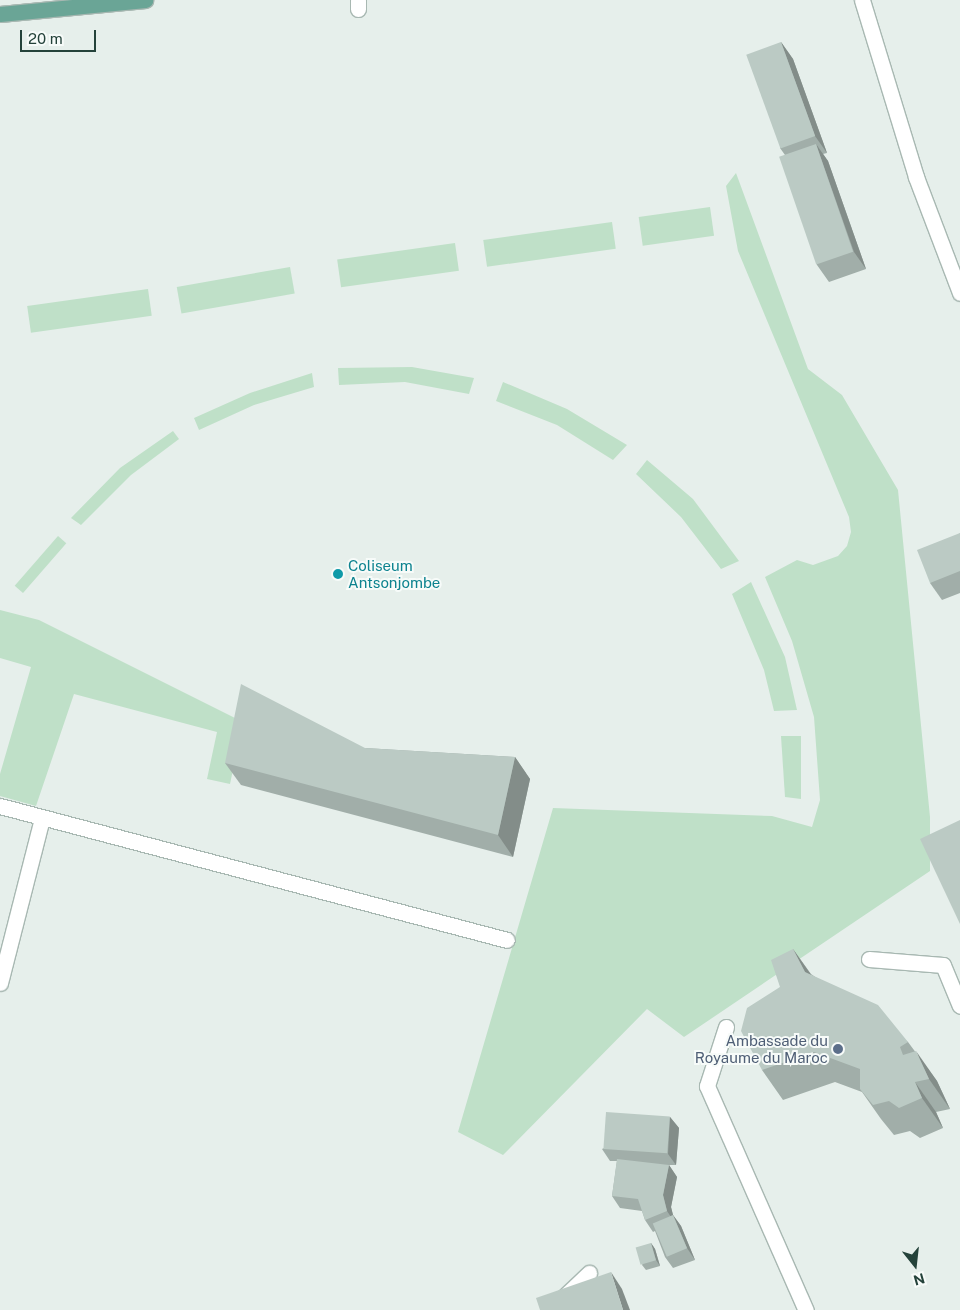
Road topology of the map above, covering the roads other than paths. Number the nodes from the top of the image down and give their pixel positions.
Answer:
1 (145, 0) edge
2 (862, 0) edge
3 (0, 14) edge
4 (960, 293) edge
5 (0, 806) edge
6 (42, 818) junction
7 (507, 940) dead end
8 (869, 959) dead end
9 (0, 983) edge
10 (960, 1006) edge
11 (726, 1027) dead end
12 (589, 1273) dead end
13 (550, 1310) edge
14 (806, 1310) edge

1 - 3 main road
2 - 4 street
5 - 6 street
6 - 7 street
6 - 9 street
8 - 10 street
11 - 14 street
12 - 13 street

